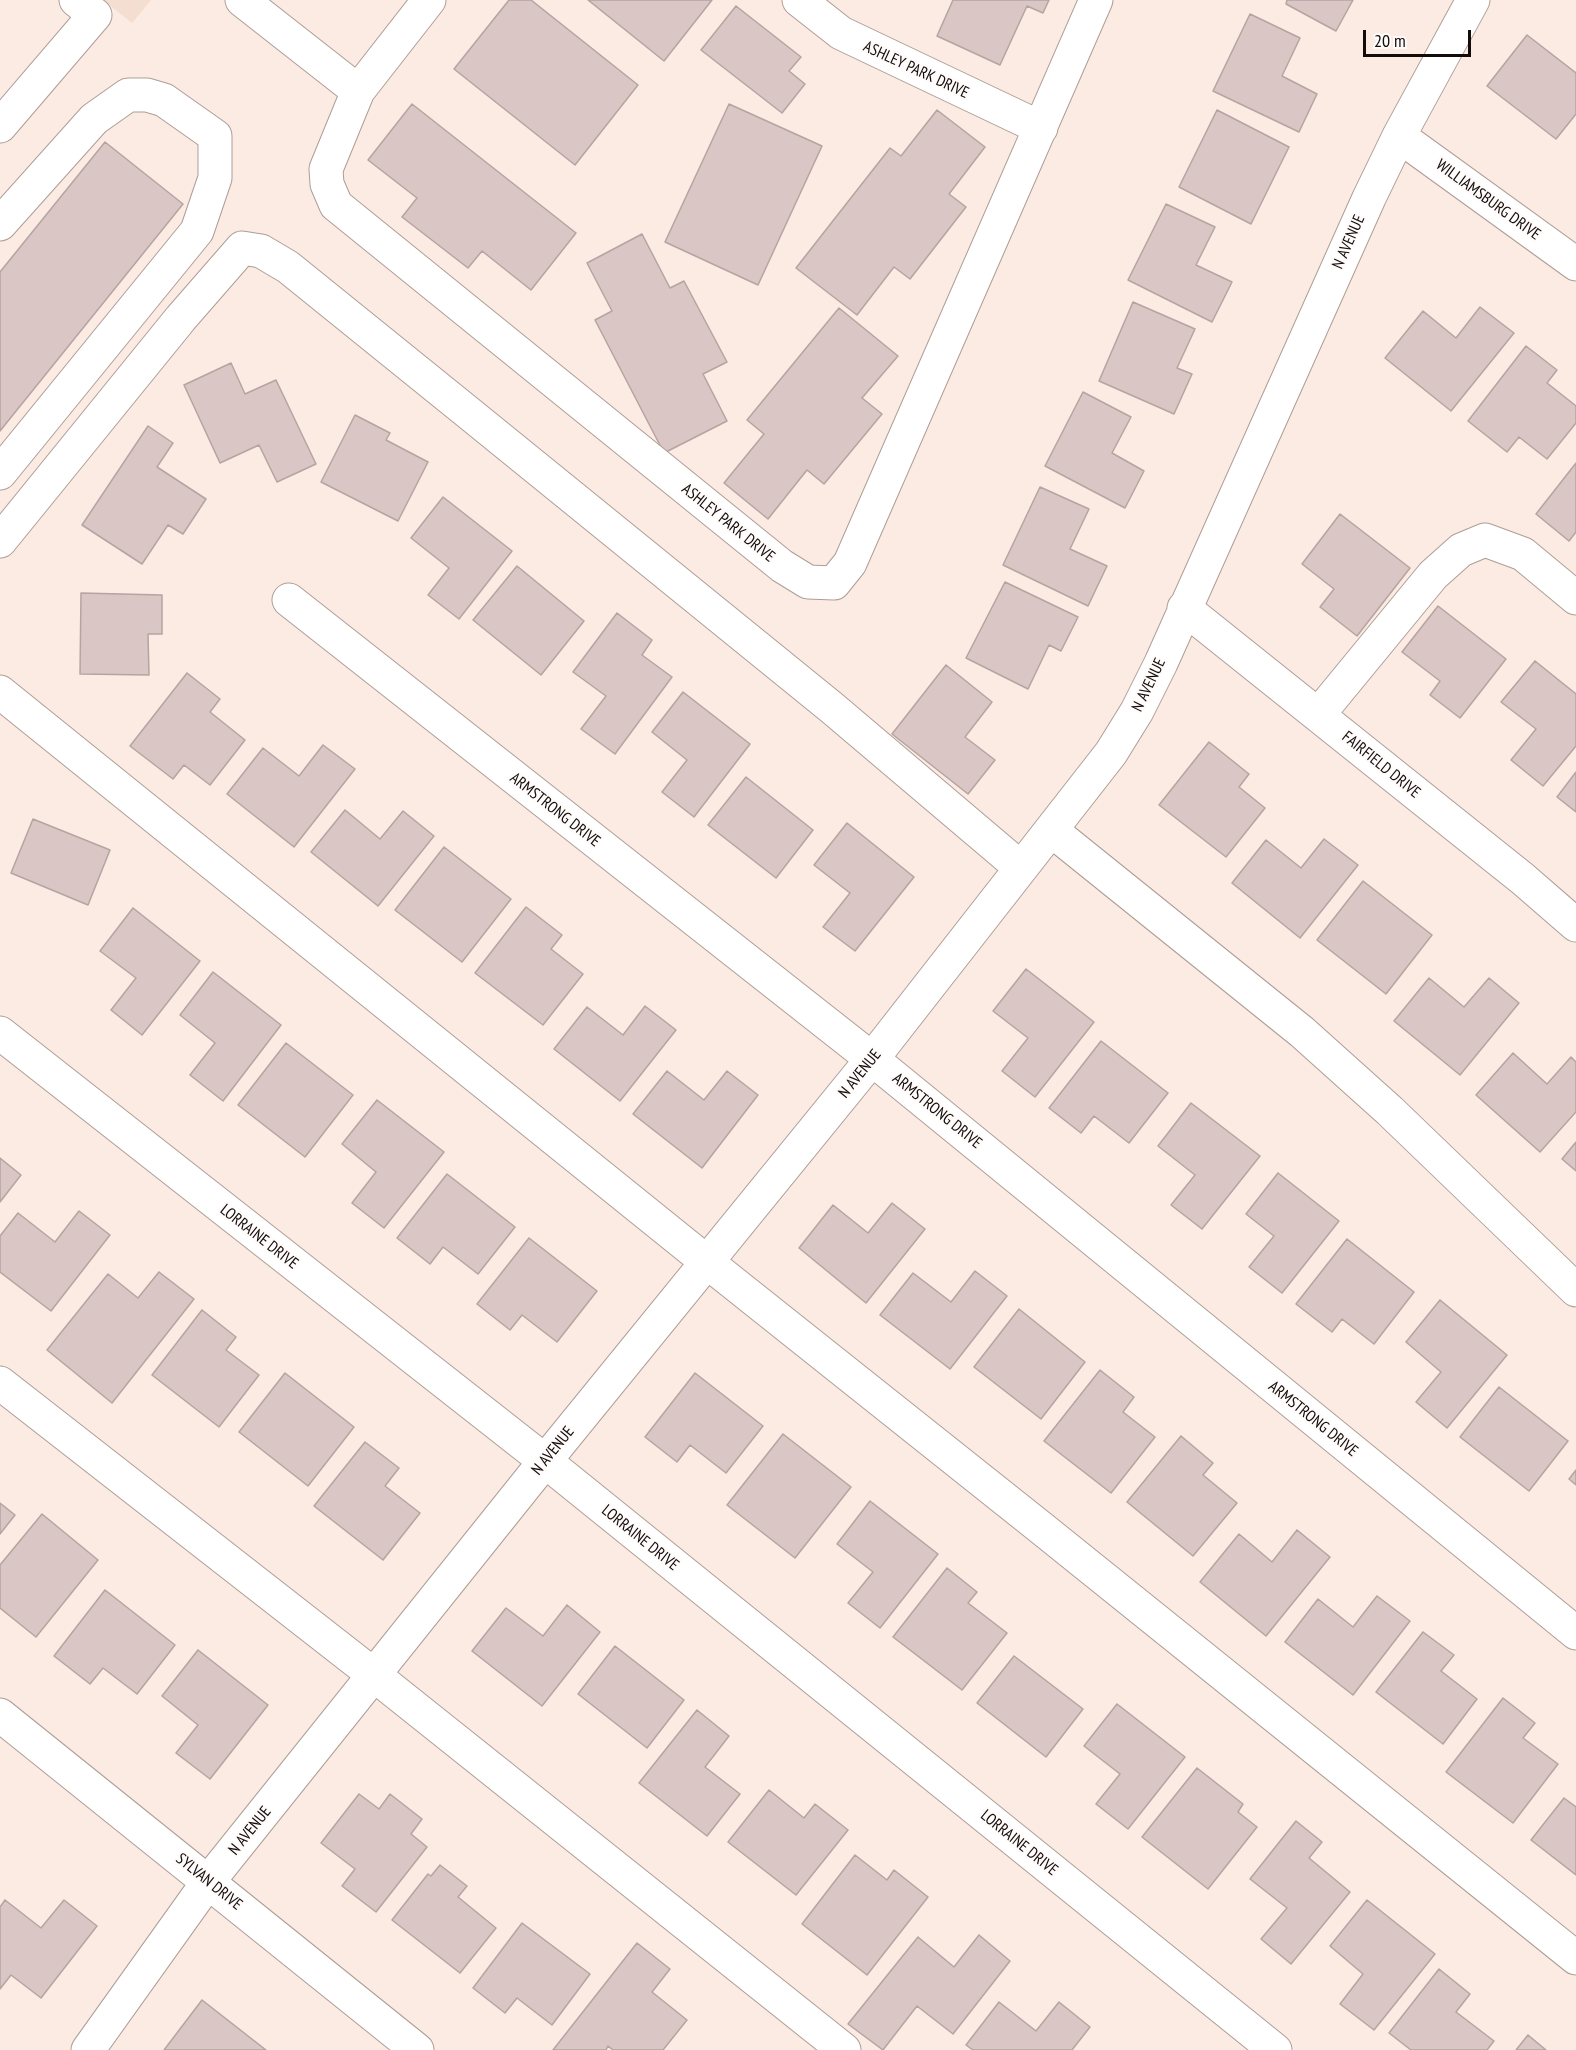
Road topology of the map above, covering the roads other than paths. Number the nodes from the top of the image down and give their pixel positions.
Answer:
1 (76, 0) edge
2 (243, 0) edge
3 (429, 0) edge
4 (799, 0) edge
5 (1096, 0) edge
6 (1473, 0) edge
7 (358, 91) junction
8 (6, 108) edge
9 (1041, 128) junction
10 (1399, 136) junction
11 (0, 224) edge
12 (1576, 264) edge
13 (0, 473) edge
14 (0, 541) edge
15 (1576, 598) edge
16 (289, 600) dead end
17 (1184, 608) junction
18 (0, 693) edge
19 (1318, 715) junction
20 (1051, 830) junction
21 (1022, 868) junction
22 (1576, 925) edge
23 (0, 1033) edge
24 (872, 1059) junction
25 (707, 1262) junction
26 (1576, 1290) edge
27 (0, 1383) edge
28 (545, 1461) junction
29 (1576, 1633) edge
30 (374, 1676) junction
31 (0, 1715) edge
32 (208, 1882) junction
33 (1576, 1958) edge
34 (88, 2050) edge
35 (417, 2050) edge
36 (844, 2050) edge
37 (1275, 2050) edge

1 - 8 street
2 - 7 street
3 - 7 street, ASHLEY PARK DRIVE
4 - 9 street, ASHLEY PARK DRIVE
5 - 9 street, ASHLEY PARK DRIVE
6 - 10 street, N AVENUE
7 - 9 street, ASHLEY PARK DRIVE
10 - 12 street, WILLIAMSBURG DRIVE
10 - 17 street, N AVENUE
11 - 13 street
14 - 21 street
15 - 19 street
16 - 24 street, ARMSTRONG DRIVE
17 - 19 street, FAIRFIELD DRIVE
17 - 20 street, N AVENUE
18 - 25 street
19 - 22 street, FAIRFIELD DRIVE
20 - 21 street, N AVENUE
20 - 26 street
21 - 24 street, N AVENUE
23 - 28 street, LORRAINE DRIVE
24 - 25 street, N AVENUE
24 - 29 street, ARMSTRONG DRIVE
25 - 28 street, N AVENUE
25 - 33 street
27 - 30 street
28 - 30 street, N AVENUE
28 - 37 street, LORRAINE DRIVE
30 - 32 street, N AVENUE
30 - 36 street
31 - 32 street, SYLVAN DRIVE
32 - 34 street, N AVENUE
32 - 35 street, SYLVAN DRIVE

